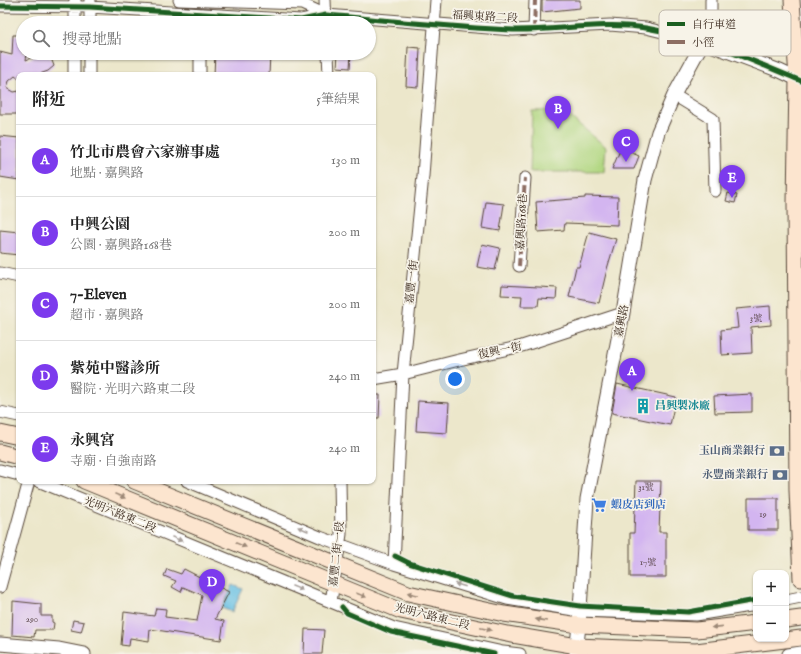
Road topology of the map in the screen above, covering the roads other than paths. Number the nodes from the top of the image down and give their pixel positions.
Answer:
1 (179, 0) edge
2 (325, 0) edge
3 (436, 0) edge
4 (535, 0) edge
5 (792, 0) edge
6 (75, 3) edge
7 (90, 3) edge
8 (0, 6) edge
9 (75, 16) edge
10 (90, 16) edge
11 (185, 16) edge
12 (321, 16) edge
13 (326, 16) edge
14 (376, 21) edge
15 (435, 24) junction
16 (534, 30) junction
17 (659, 31) edge
18 (695, 56) edge
19 (740, 56) edge
20 (74, 60) edge
21 (89, 60) edge
22 (200, 60) edge
23 (328, 60) edge
24 (74, 72) edge
25 (89, 72) edge
26 (200, 72) edge
27 (329, 72) edge
28 (799, 80) edge
29 (674, 95) junction
30 (525, 178) dead end
31 (715, 191) dead end
32 (519, 266) dead end
33 (0, 274) edge
34 (798, 274) edge
35 (16, 277) edge
36 (623, 313) junction
37 (403, 374) junction
38 (376, 378) edge
39 (0, 412) edge
40 (16, 415) edge
41 (0, 433) edge
42 (16, 436) edge
43 (0, 452) edge
44 (16, 456) edge
45 (0, 470) edge
46 (16, 474) edge
47 (28, 484) edge
48 (45, 484) edge
49 (91, 484) edge
50 (141, 484) edge
51 (194, 484) edge
52 (340, 484) edge
53 (339, 544) junction
54 (336, 564) junction
55 (394, 564) junction
56 (801, 579) edge
57 (334, 584) junction
58 (0, 587) edge
59 (801, 597) edge
60 (789, 599) edge
61 (331, 602) junction
62 (753, 606) edge
63 (580, 618) junction
64 (801, 618) edge
65 (789, 620) edge
66 (753, 623) edge
67 (801, 638) edge
68 (0, 644) edge
69 (576, 650) edge
70 (59, 652) edge
71 (801, 652) edge
72 (84, 654) edge
73 (520, 654) edge
74 (788, 654) edge

1 - 12 street, 福興東路二段
2 - 13 street
3 - 15 street, 嘉豐一街
4 - 16 street
5 - 28 main road
6 - 7 street, 福興東路二段
6 - 8 street, 福興東路二段
6 - 9 street
7 - 10 street
7 - 11 street, 福興東路二段
14 - 15 street, 福興東路二段
15 - 16 street, 福興東路二段
15 - 37 street, 嘉豐一街
16 - 17 street, 福興東路二段
18 - 29 street, 嘉興路
19 - 28 street
20 - 24 street
21 - 25 street
22 - 26 street
23 - 27 street
28 - 34 main road
29 - 31 street
29 - 36 street, 嘉興路
30 - 32 street, 嘉興路168巷
33 - 35 street
34 - 56 main road
36 - 37 street, 復興一街
36 - 63 street, 嘉興路
37 - 38 street, 復興一街
37 - 55 street, 嘉豐一街
39 - 40 street
41 - 42 main road
43 - 44 main road
45 - 46 street
47 - 58 street
48 -> 61 street, 光明六路東二段
49 -> 57 main road, 光明六路東二段
50 - 54 main road, 光明六路東二段
53 -> 51 street, 光明六路東二段
52 - 53 street, 嘉豐二街一段
53 - 54 street, 嘉豐二街一段
53 - 55 street, 光明六路東二段
54 - 57 street, 嘉豐二街一段
63 -> 54 main road, 光明六路東二段
63 -> 55 street, 光明六路東二段
57 - 61 street, 嘉豐二街一段
57 -> 69 main road, 光明六路東二段
59 - 60 street
61 - 73 street, 光明六路東二段
62 - 63 street, 光明六路東二段
66 -> 63 main road, 光明六路東二段
63 - 69 street, 嘉興路
64 - 65 main road
67 - 69 main road, 光明六路東二段
68 - 70 street
70 - 72 street
71 - 74 street

